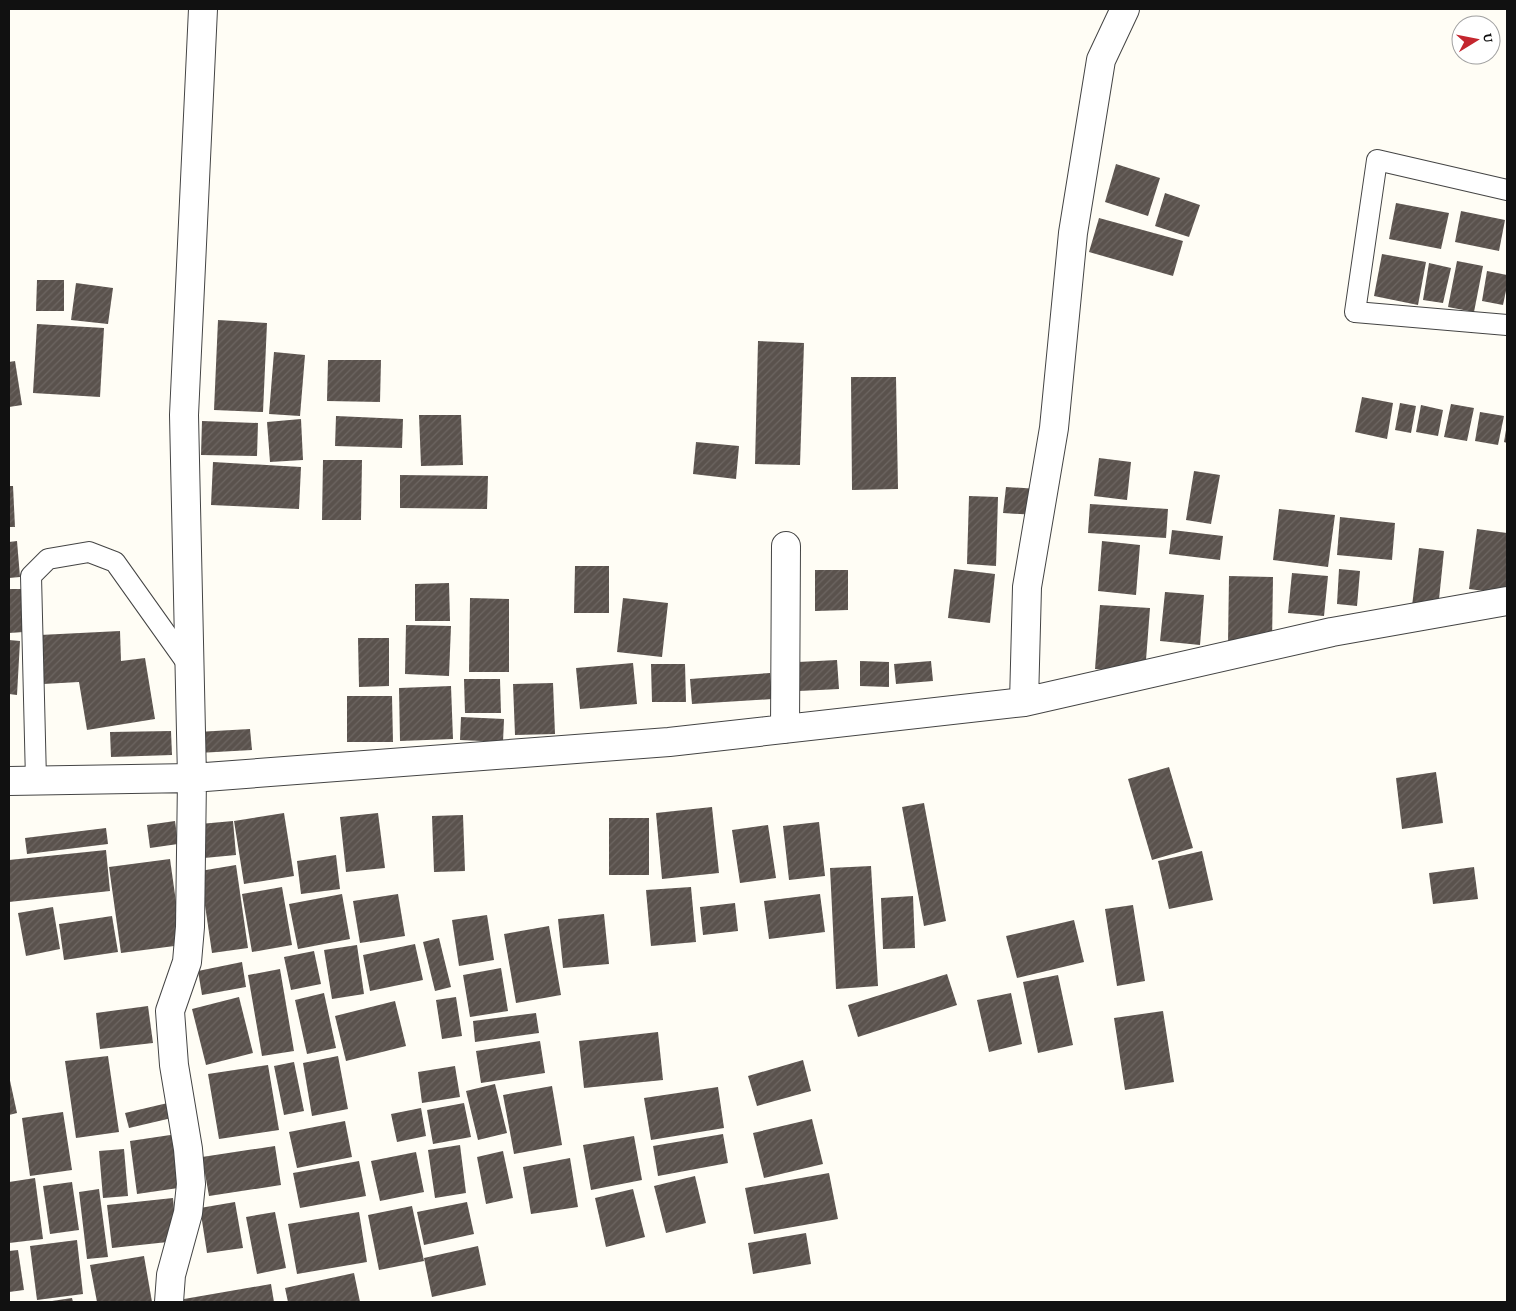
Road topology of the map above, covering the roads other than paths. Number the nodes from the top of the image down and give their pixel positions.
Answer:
1 (203, 9) edge
2 (1125, 9) edge
3 (1507, 190) edge
4 (1507, 325) edge
5 (786, 546) dead end
6 (1507, 601) edge
7 (189, 666) junction
8 (1024, 702) junction
9 (785, 729) junction
10 (192, 778) junction
11 (36, 780) junction
12 (9, 781) edge
13 (168, 1302) edge

1 - 7 street
2 - 8 street
3 - 4 lane
5 - 9 street
6 - 8 street
7 - 10 street
7 - 11 lane
8 - 9 street
9 - 10 street
10 - 11 street
10 - 13 street
11 - 12 street

